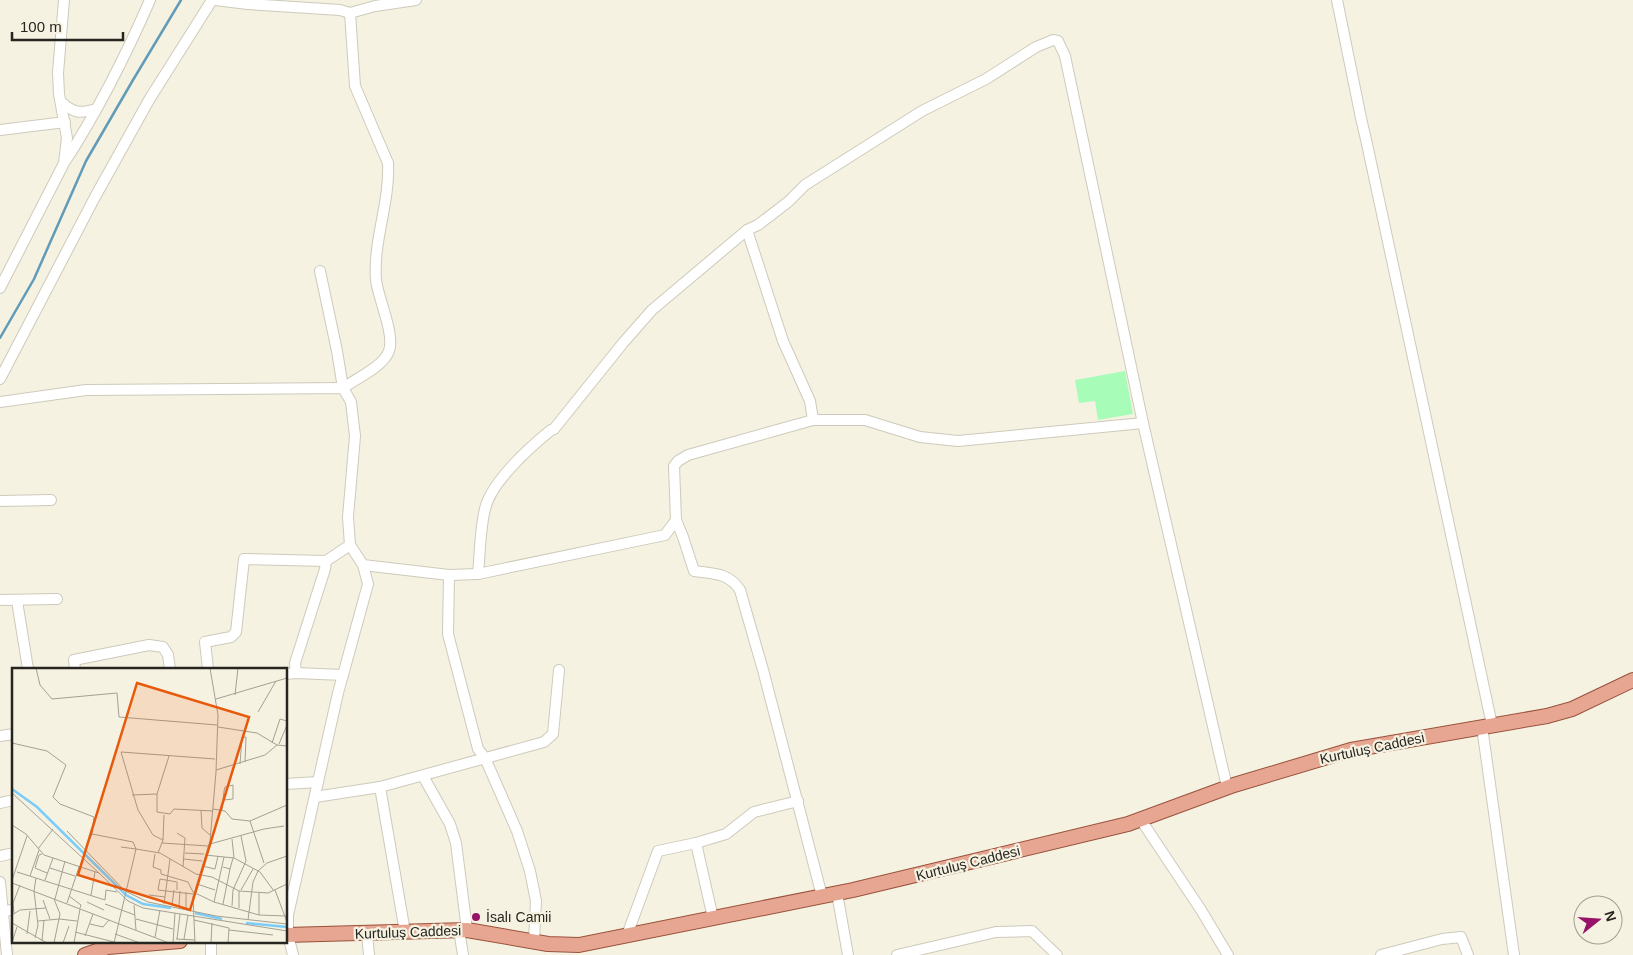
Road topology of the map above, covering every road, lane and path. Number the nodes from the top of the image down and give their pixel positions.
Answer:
1 (64, 0) edge
2 (150, 0) edge
3 (213, 0) edge
4 (416, 0) edge
5 (1337, 0) edge
6 (376, 3) edge
7 (350, 13) junction
8 (61, 102) junction
9 (96, 109) junction
10 (65, 122) junction
11 (0, 130) edge
12 (64, 163) junction
13 (747, 230) junction
14 (320, 271) dead end
15 (0, 288) edge
16 (0, 379) edge
17 (343, 388) junction
18 (0, 402) edge
19 (813, 420) junction
20 (1143, 423) junction
21 (51, 500) dead end
22 (0, 501) edge
23 (676, 520) junction
24 (350, 545) junction
25 (326, 561) junction
26 (363, 565) junction
27 (478, 574) junction
28 (449, 575) junction
29 (57, 599) dead end
30 (0, 600) edge
31 (17, 601) junction
32 (28, 668) edge
33 (75, 668) edge
34 (170, 668) edge
35 (208, 668) edge
36 (559, 670) dead end
37 (291, 673) edge
38 (343, 675) junction
39 (1633, 680) edge
40 (1487, 726) junction
41 (485, 758) junction
42 (423, 776) junction
43 (318, 782) junction
44 (288, 784) edge
45 (380, 787) junction
46 (1227, 787) junction
47 (315, 797) junction
48 (798, 801) junction
49 (1141, 820) junction
50 (696, 843) junction
51 (0, 882) edge
52 (838, 893) junction
53 (822, 896) junction
54 (12, 910) edge
55 (3, 912) junction
56 (288, 915) edge
57 (713, 918) junction
58 (463, 930) junction
59 (405, 932) junction
60 (367, 934) junction
61 (288, 935) edge
62 (627, 935) junction
63 (288, 938) edge
64 (534, 941) junction
65 (173, 942) edge
66 (211, 942) edge
67 (125, 944) edge
68 (139, 947) edge
69 (551, 950) edge
70 (930, 951) edge
71 (7, 955) edge
72 (85, 955) edge
73 (211, 955) edge
74 (293, 955) edge
75 (369, 955) edge
76 (463, 955) edge
77 (848, 955) edge
78 (898, 955) edge
79 (1057, 955) edge
80 (1228, 955) edge
81 (1380, 955) edge
82 (1468, 955) edge
83 (1514, 955) edge

1 - 8 street
2 - 9 street
3 - 7 street
3 - 16 street
4 - 6 street
5 - 40 street
6 - 7 street
7 - 17 street
8 - 9 street
8 - 10 street
9 - 12 street
10 - 11 street
10 - 12 street
12 - 15 street
13 - 19 street
13 - 20 street
13 - 27 street
14 - 17 street
17 - 18 street
17 - 24 street
19 - 20 street
19 - 23 street
20 - 46 street
21 - 22 street
23 - 27 street
23 - 48 street
24 - 25 street
24 - 26 street
25 - 35 street
25 - 37 street
26 - 28 street
26 - 38 street
27 - 28 street
28 - 41 street
29 - 31 street
30 - 31 street
31 - 32 street
33 - 34 street
36 - 41 street
37 - 38 street
38 - 43 street
39 - 40 main road, Kurtuluş Caddesi
40 - 46 main road, Kurtuluş Caddesi
40 - 83 street
41 - 42 street
41 - 64 street
42 - 45 street
42 - 58 street
43 - 44 street
43 - 47 street
45 - 47 street
45 - 59 street
46 - 49 main road, Kurtuluş Caddesi
47 - 56 street
48 - 50 street
48 - 53 street
49 - 52 main road, Kurtuluş Caddesi
49 - 80 street
50 - 57 street
50 - 62 street
51 - 55 street
52 - 53 main road, Kurtuluş Caddesi
52 - 77 street
53 - 57 main road, Kurtuluş Caddesi
54 - 55 street
55 - 71 street
57 - 62 main road, Kurtuluş Caddesi
58 - 59 main road, Kurtuluş Caddesi
58 - 64 main road, Kurtuluş Caddesi
58 - 76 street
59 - 60 main road, Kurtuluş Caddesi
60 - 61 main road, Kurtuluş Caddesi
60 - 75 street
62 - 69 main road, Kurtuluş Caddesi
63 - 74 street
64 - 69 main road, Kurtuluş Caddesi
65 - 68 main road
66 - 73 street
67 - 68 main road
67 - 72 main road
70 - 78 street
70 - 79 street
81 - 82 street

